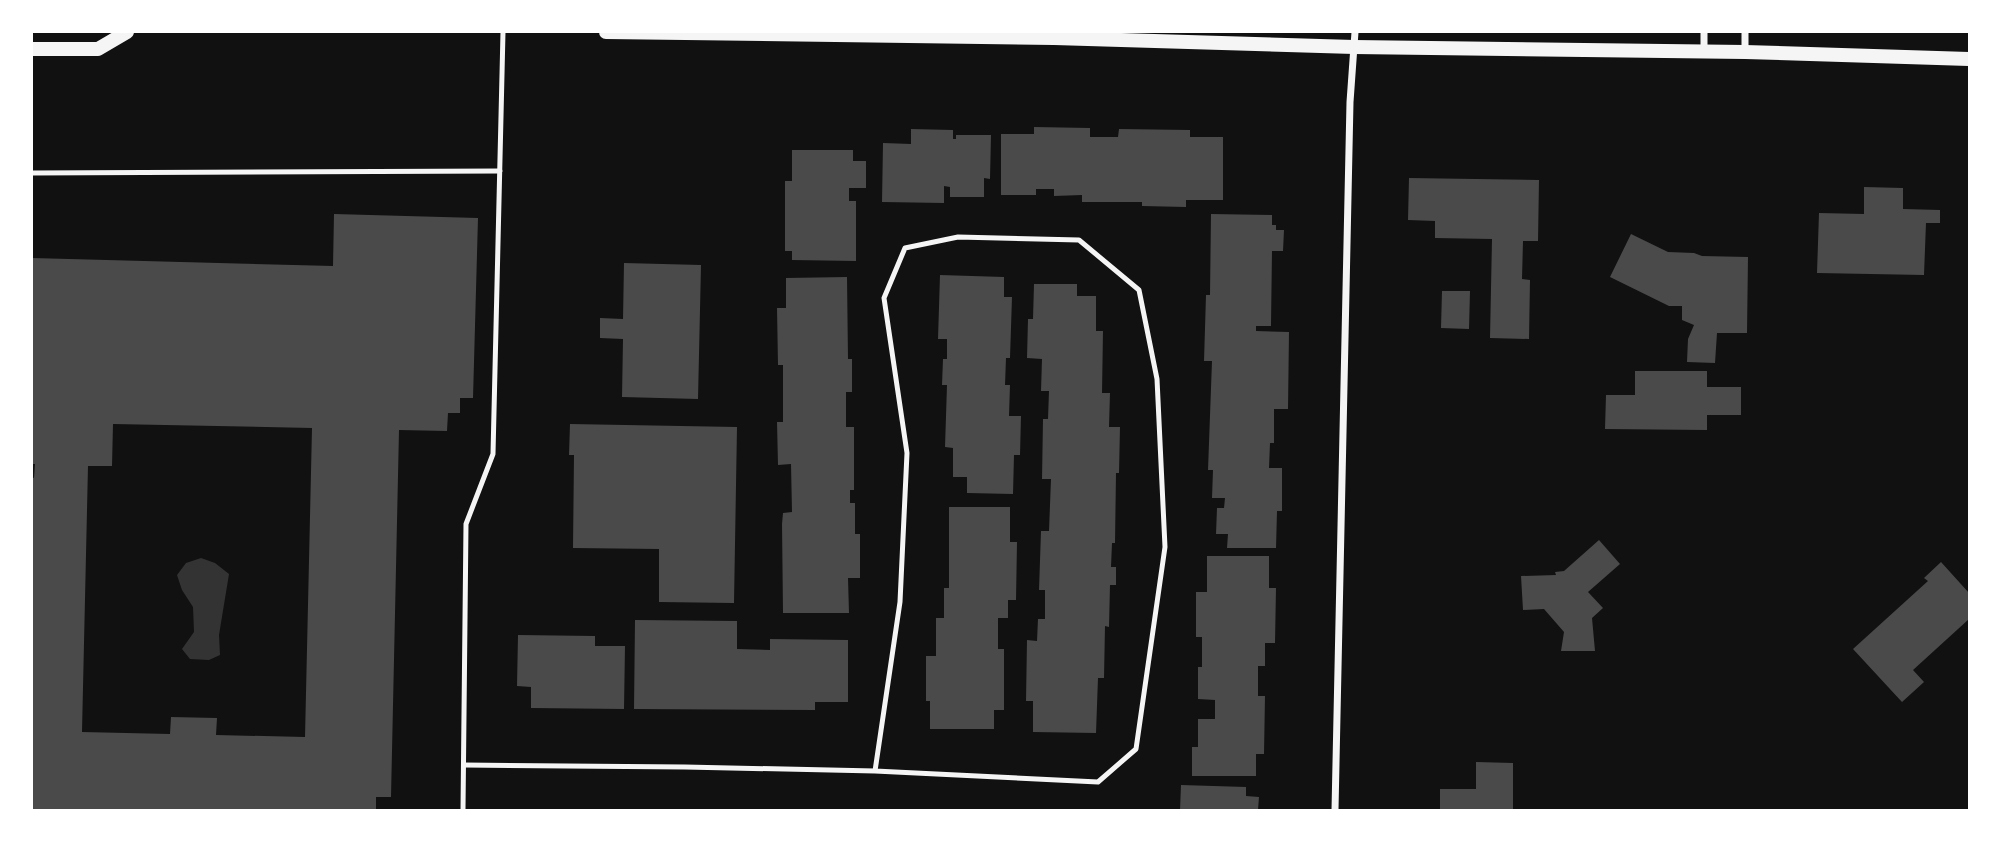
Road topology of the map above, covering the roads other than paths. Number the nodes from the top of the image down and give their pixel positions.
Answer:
1 (127, 32) edge
2 (503, 32) edge
3 (606, 32) edge
4 (1356, 32) edge
5 (1704, 32) edge
6 (1745, 32) edge
7 (759, 33) edge
8 (829, 33) edge
9 (1179, 37) edge
10 (1354, 47) junction
11 (32, 49) edge
12 (1704, 52) junction
13 (1745, 52) junction
14 (1969, 59) edge
15 (500, 170) junction
16 (32, 173) edge
17 (464, 765) junction
18 (875, 771) junction
19 (463, 810) edge
20 (1335, 810) edge

1 - 11 main road
2 - 15 lane
3 - 7 main road
4 - 10 street
5 - 12 street
6 - 13 street
7 - 8 main road
8 - 9 main road
9 - 10 main road
10 - 12 main road
10 - 20 street
12 - 13 main road
13 - 14 main road
15 - 16 lane
15 - 17 lane
17 - 18 lane
17 - 19 lane
18 - 18 lane

